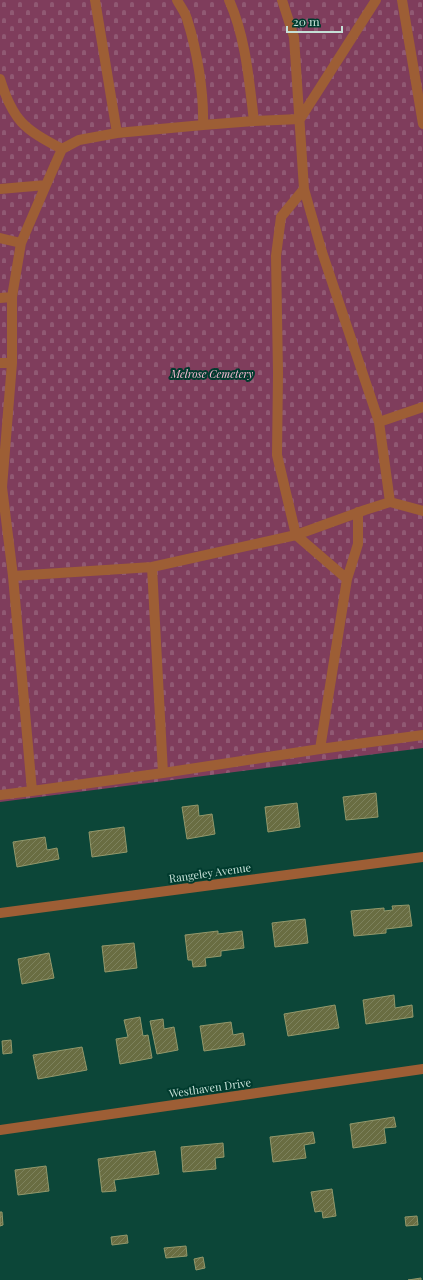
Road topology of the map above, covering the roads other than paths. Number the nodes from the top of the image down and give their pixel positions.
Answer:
1 (95, 0) edge
2 (177, 0) edge
3 (229, 0) edge
4 (282, 0) edge
5 (376, 0) edge
6 (402, 0) edge
7 (0, 79) edge
8 (300, 119) junction
9 (254, 121) junction
10 (423, 124) edge
11 (203, 125) junction
12 (117, 133) junction
13 (62, 149) junction
14 (46, 185) junction
15 (0, 189) edge
16 (304, 189) junction
17 (0, 238) edge
18 (21, 243) junction
19 (12, 297) junction
20 (0, 298) edge
21 (0, 363) edge
22 (12, 363) junction
23 (423, 407) edge
24 (379, 422) junction
25 (1, 487) edge
26 (390, 502) junction
27 (423, 511) edge
28 (358, 512) junction
29 (296, 535) junction
30 (152, 567) junction
31 (13, 576) junction
32 (347, 580) junction
33 (423, 735) edge
34 (320, 749) junction
35 (163, 773) junction
36 (32, 791) junction
37 (0, 794) edge
38 (423, 857) edge
39 (0, 913) edge
40 (423, 1069) edge
41 (0, 1130) edge

1 - 12 street
2 - 11 street
3 - 9 street
4 - 8 street
5 - 8 street
6 - 10 street
7 - 13 street
8 - 9 street
8 - 16 street
9 - 11 street
11 - 12 street
12 - 13 street
13 - 14 street
14 - 15 street
14 - 18 street
16 - 24 street
16 - 29 street
17 - 18 street
18 - 19 street
19 - 20 street
19 - 22 street
21 - 22 street
22 - 25 street
23 - 24 street
24 - 26 street
25 - 31 street
26 - 27 street
26 - 28 street
28 - 29 street
28 - 32 street
29 - 30 street
29 - 32 street
30 - 31 street
30 - 35 street
31 - 36 street
32 - 34 street
33 - 34 street
34 - 35 street
35 - 36 street
36 - 37 street
38 - 39 street, Rangeley Avenue
40 - 41 street, Westhaven Drive

